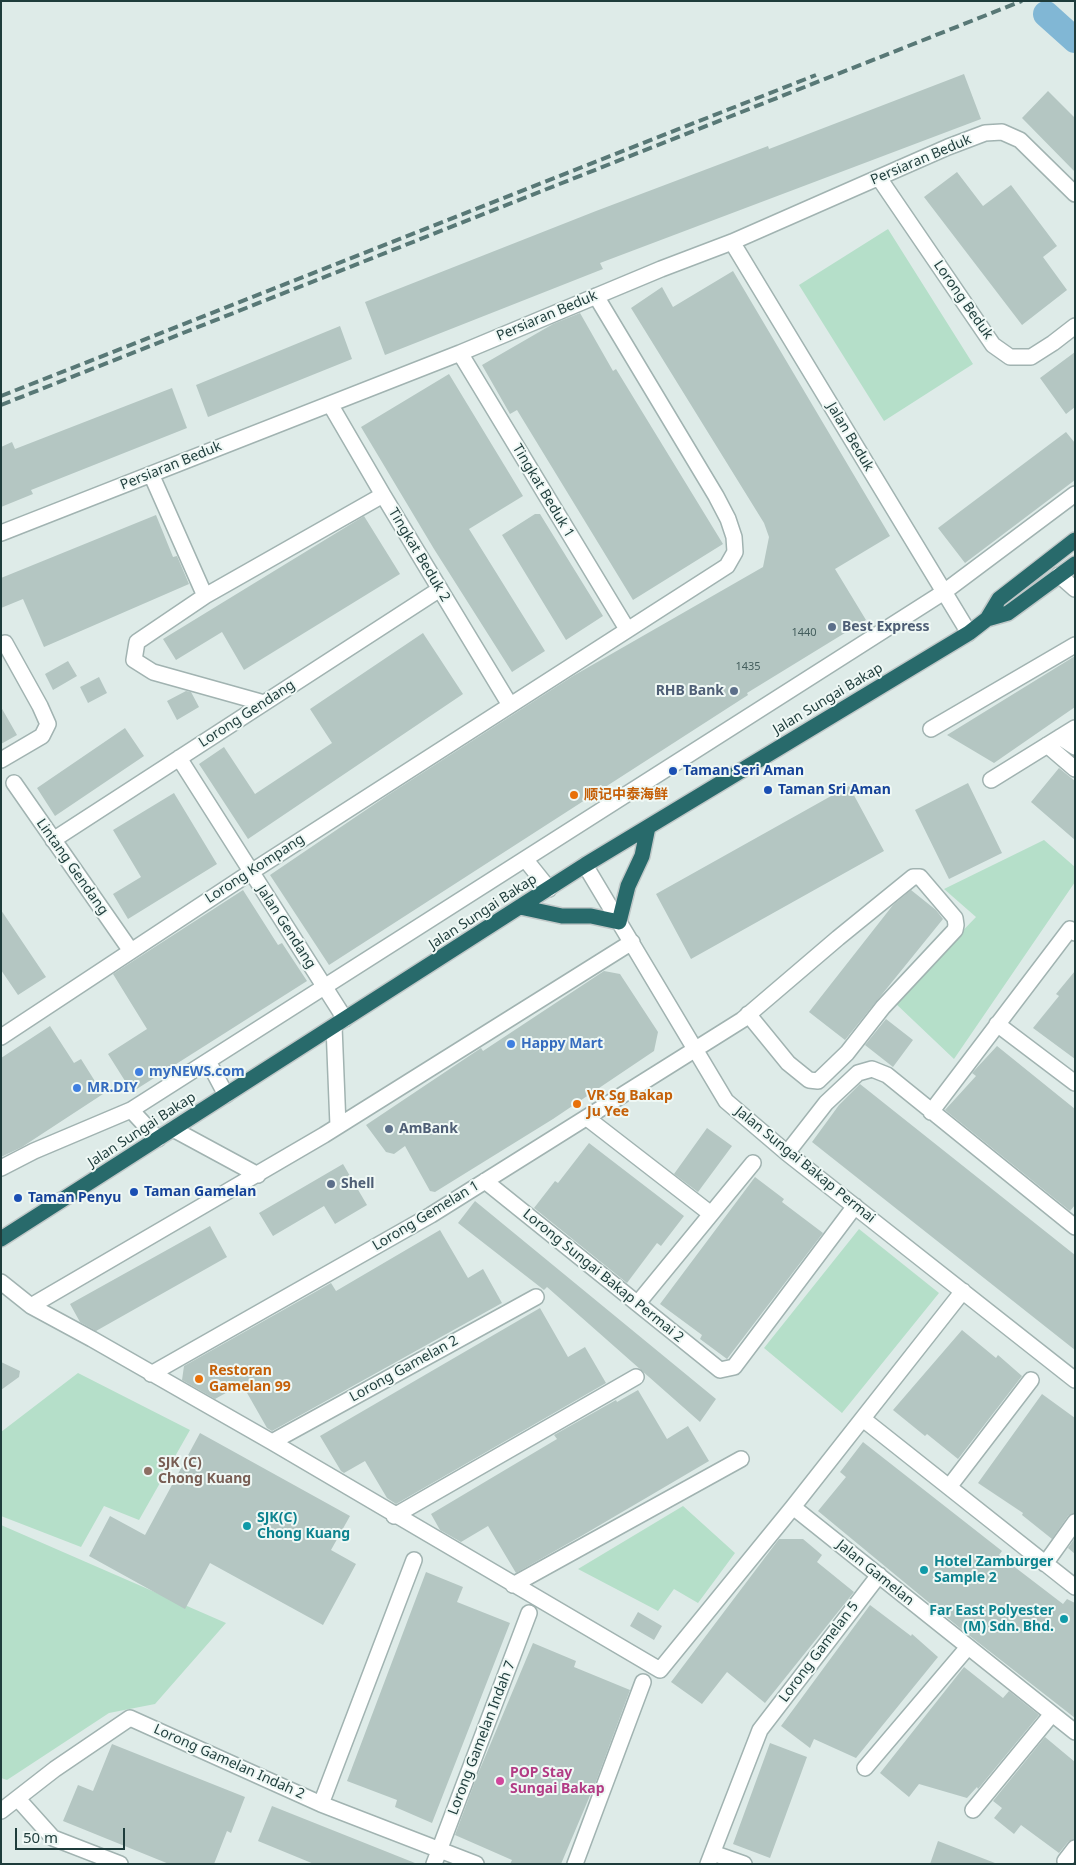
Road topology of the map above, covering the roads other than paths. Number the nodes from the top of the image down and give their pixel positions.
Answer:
1 (879, 178) junction
2 (1075, 194) edge
3 (732, 242) junction
4 (596, 296) junction
5 (1075, 326) edge
6 (460, 353) junction
7 (330, 404) junction
8 (152, 474) junction
9 (1075, 494) edge
10 (383, 495) junction
11 (1, 533) edge
12 (1075, 540) edge
13 (1075, 564) edge
14 (1059, 575) junction
15 (440, 589) junction
16 (1075, 589) edge
17 (944, 592) junction
18 (205, 596) junction
19 (986, 619) junction
20 (627, 630) junction
21 (969, 633) junction
22 (5, 643) dead end
23 (1075, 646) edge
24 (264, 703) junction
25 (510, 705) junction
26 (1075, 728) edge
27 (931, 729) dead end
28 (1060, 737) junction
29 (1047, 745) junction
30 (1075, 747) edge
31 (179, 758) junction
32 (1, 760) edge
33 (1075, 769) edge
34 (991, 780) dead end
35 (14, 783) dead end
36 (648, 827) junction
37 (54, 840) junction
38 (525, 859) junction
39 (585, 865) junction
40 (251, 872) junction
41 (549, 889) junction
42 (520, 907) junction
43 (619, 922) junction
44 (1072, 931) edge
45 (632, 942) junction
46 (131, 951) junction
47 (325, 987) junction
48 (748, 1014) junction
49 (340, 1022) junction
50 (998, 1024) junction
51 (4, 1029) edge
52 (696, 1050) junction
53 (208, 1061) junction
54 (1075, 1083) edge
55 (226, 1095) junction
56 (131, 1110) junction
57 (931, 1112) junction
58 (587, 1118) junction
59 (338, 1126) junction
60 (172, 1129) junction
61 (158, 1139) junction
62 (787, 1153) junction
63 (753, 1163) dead end
64 (1, 1168) edge
65 (258, 1175) junction
66 (485, 1181) junction
67 (855, 1206) junction
68 (711, 1214) junction
69 (1073, 1221) edge
70 (1, 1238) edge
71 (1, 1282) edge
72 (963, 1292) junction
73 (536, 1296) dead end
74 (638, 1304) junction
75 (31, 1306) junction
76 (151, 1374) junction
77 (636, 1377) dead end
78 (1032, 1380) dead end
79 (1075, 1380) edge
80 (862, 1419) junction
81 (272, 1442) junction
82 (741, 1458) dead end
83 (949, 1487) junction
84 (793, 1507) junction
85 (394, 1516) junction
86 (1075, 1522) edge
87 (414, 1560) dead end
88 (1045, 1564) junction
89 (879, 1575) junction
90 (513, 1585) junction
91 (1075, 1587) edge
92 (529, 1612) dead end
93 (968, 1647) junction
94 (643, 1682) dead end
95 (1052, 1714) junction
96 (1075, 1732) edge
97 (865, 1768) dead end
98 (18, 1799) junction
99 (321, 1804) junction
100 (1, 1810) edge
101 (974, 1810) dead end
102 (1075, 1848) edge
103 (437, 1857) edge
104 (711, 1858) edge
105 (1065, 1861) dead end
106 (120, 1864) edge
107 (476, 1864) edge
108 (575, 1864) edge
109 (744, 1864) edge

1 - 2 street, Persiaran Beduk
1 - 3 street, Persiaran Beduk
1 - 5 street, Lorong Beduk
3 - 4 street, Persiaran Beduk
3 - 17 street, Jalan Beduk
4 - 6 street, Persiaran Beduk
4 - 20 street, Lorong Kompang
6 - 7 street, Persiaran Beduk
6 - 20 street, Tingkat Beduk 1
7 - 8 street, Persiaran Beduk
7 - 10 street, Tingkat Beduk 2
8 - 11 street, Persiaran Beduk
8 - 18 street
9 - 17 street
10 - 15 street, Tingkat Beduk 2
10 - 18 street
12 - 19 highway, Jalan Sungai Bakap
13 - 14 highway, Jalan Sungai Bakap
14 - 16 street
14 - 19 highway, Jalan Sungai Bakap
15 - 24 street, Lorong Gendang
15 - 25 street, Tingkat Beduk 2
17 - 21 street, Jalan Beduk
17 - 38 street
18 - 24 street
19 - 21 highway, Jalan Sungai Bakap
20 - 25 street, Lorong Kompang
21 - 36 highway, Jalan Sungai Bakap
22 - 32 street
23 - 27 street
24 - 31 street, Lorong Gendang
25 - 40 street, Lorong Kompang
26 - 28 street
28 - 29 street
28 - 30 street
29 - 33 street
29 - 34 street
31 - 37 street, Lorong Gendang
31 - 40 street, Jalan Gendang
35 - 37 street, Lintang Gendang
36 - 39 highway, Jalan Sungai Bakap
36 - 43 highway
37 - 46 street, Lintang Gendang
38 - 41 street
38 - 47 street
39 - 41 highway, Jalan Sungai Bakap
39 - 43 street, Jalan Sungai Bakap Permai
40 - 46 street, Lorong Kompang
40 - 47 street, Jalan Gendang
41 - 42 highway, Jalan Sungai Bakap
42 - 43 highway
42 - 49 highway, Jalan Sungai Bakap
43 - 45 street, Jalan Sungai Bakap Permai
44 - 50 street
45 - 52 street, Jalan Sungai Bakap Permai
45 - 59 street
46 - 51 street, Lorong Kompang
47 - 49 street, Jalan Gendang
47 - 53 street
48 - 48 street, Lorong Gemelan 1
48 - 52 street, Lorong Gemelan 1
49 - 55 highway, Jalan Sungai Bakap
49 - 59 street
50 - 54 street
50 - 57 street
52 - 58 street, Lorong Gemelan 1
52 - 62 street, Jalan Sungai Bakap Permai
53 - 55 street
53 - 56 street
55 - 60 highway, Jalan Sungai Bakap
56 - 61 street
56 - 64 street
57 - 62 street
57 - 69 street
58 - 66 street, Lorong Gemelan 1
58 - 68 street
59 - 65 street
60 - 61 highway, Jalan Sungai Bakap
60 - 65 street
61 - 70 highway, Jalan Sungai Bakap
62 - 67 street, Jalan Sungai Bakap Permai
63 - 68 street
65 - 75 street
66 - 74 street, Lorong Sungai Bakap Permai 2
66 - 76 street, Lorong Gemelan 1
67 - 72 street, Jalan Sungai Bakap Permai
67 - 74 street, Lorong Sungai Bakap Permai 2
68 - 74 street
71 - 75 street
72 - 79 street, Jalan Sungai Bakap Permai
72 - 80 street
73 - 81 street, Lorong Gamelan 2
75 - 76 street
76 - 81 street
77 - 85 street
78 - 83 street
80 - 83 street
80 - 84 street
81 - 85 street
82 - 90 street
83 - 88 street
84 - 89 street, Jalan Gamelan
84 - 90 street
85 - 90 street
86 - 88 street
87 - 99 street
88 - 91 street
89 - 93 street, Jalan Gamelan
89 - 104 street, Lorong Gamelan 5
92 - 103 street, Lorong Gamelan Indah 7
93 - 95 street, Jalan Gamelan
93 - 97 street
94 - 108 street
95 - 96 street, Jalan Gamelan
95 - 101 street
98 - 99 street, Lorong Gamelan Indah 2
98 - 100 street, Lorong Gamelan Indah 2
98 - 106 street
99 - 103 street, Lorong Gamelan Indah 2
102 - 105 street
103 - 107 street, Lorong Gamelan Indah 2
104 - 109 street

